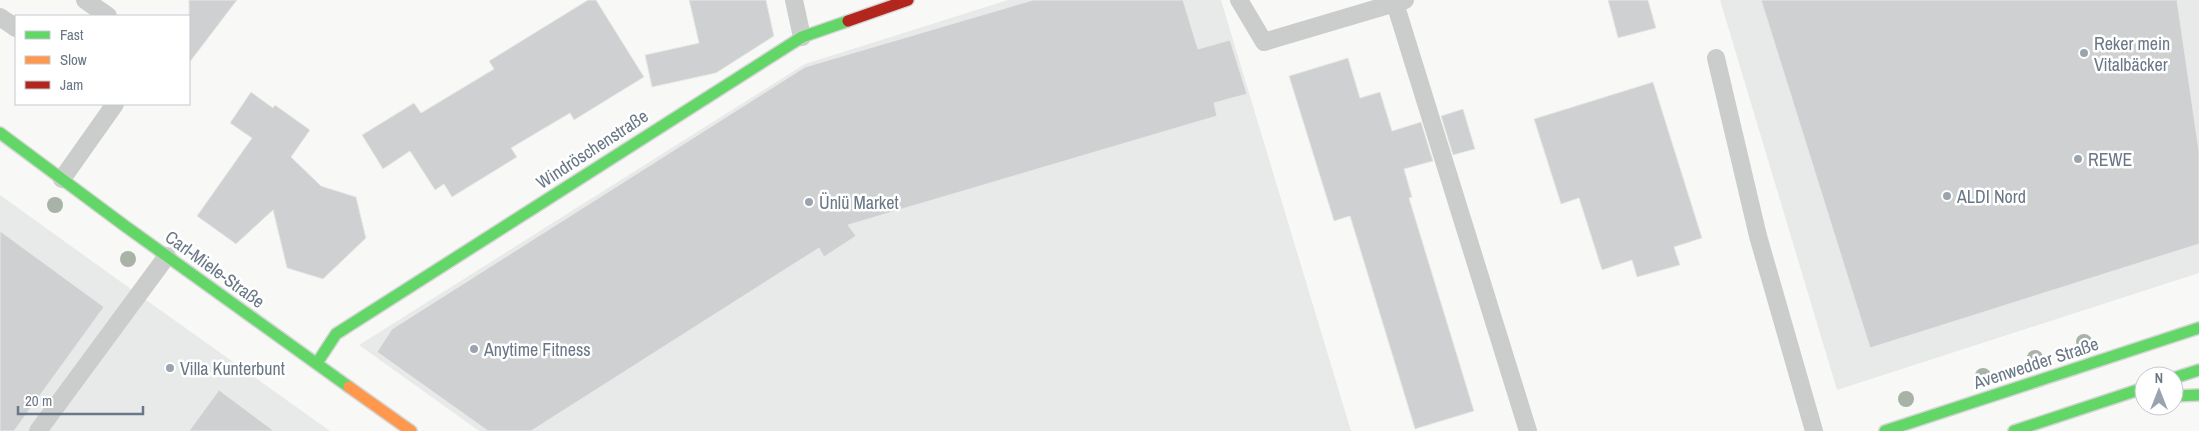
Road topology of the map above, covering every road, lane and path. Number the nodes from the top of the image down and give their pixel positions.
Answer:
1 (85, 0) edge
2 (794, 0) edge
3 (908, 0) edge
4 (1239, 0) edge
5 (1398, 1) edge
6 (107, 15) edge
7 (0, 16) edge
8 (15, 27) edge
9 (802, 37) junction
10 (1716, 58) dead end
11 (114, 105) edge
12 (3, 142) edge
13 (62, 179) junction
14 (167, 256) junction
15 (2199, 328) edge
16 (317, 363) junction
17 (2199, 370) edge
18 (2184, 375) edge
19 (2134, 391) edge
20 (2184, 396) edge
21 (2199, 396) edge
22 (2134, 400) edge
23 (2091, 406) junction
24 (38, 431) edge
25 (411, 431) edge
26 (1528, 431) edge
27 (1814, 431) edge
28 (1885, 431) edge
29 (2014, 431) edge

1 - 6 lane
2 - 9 lane
3 - 9 street, Windröschenstraße
4 - 5 lane
5 - 26 lane
7 - 8 lane
9 - 16 street, Windröschenstraße
10 - 27 lane
11 - 13 lane
12 - 13 street, Carl-Miele-Straße
13 - 14 street, Carl-Miele-Straße
14 - 16 street, Carl-Miele-Straße
14 - 24 lane
15 - 28 street, Avenwedder Straße
16 - 25 street, Carl-Miele-Straße
17 - 18 street
19 - 23 street
20 - 21 street
22 - 23 street
23 - 29 street

